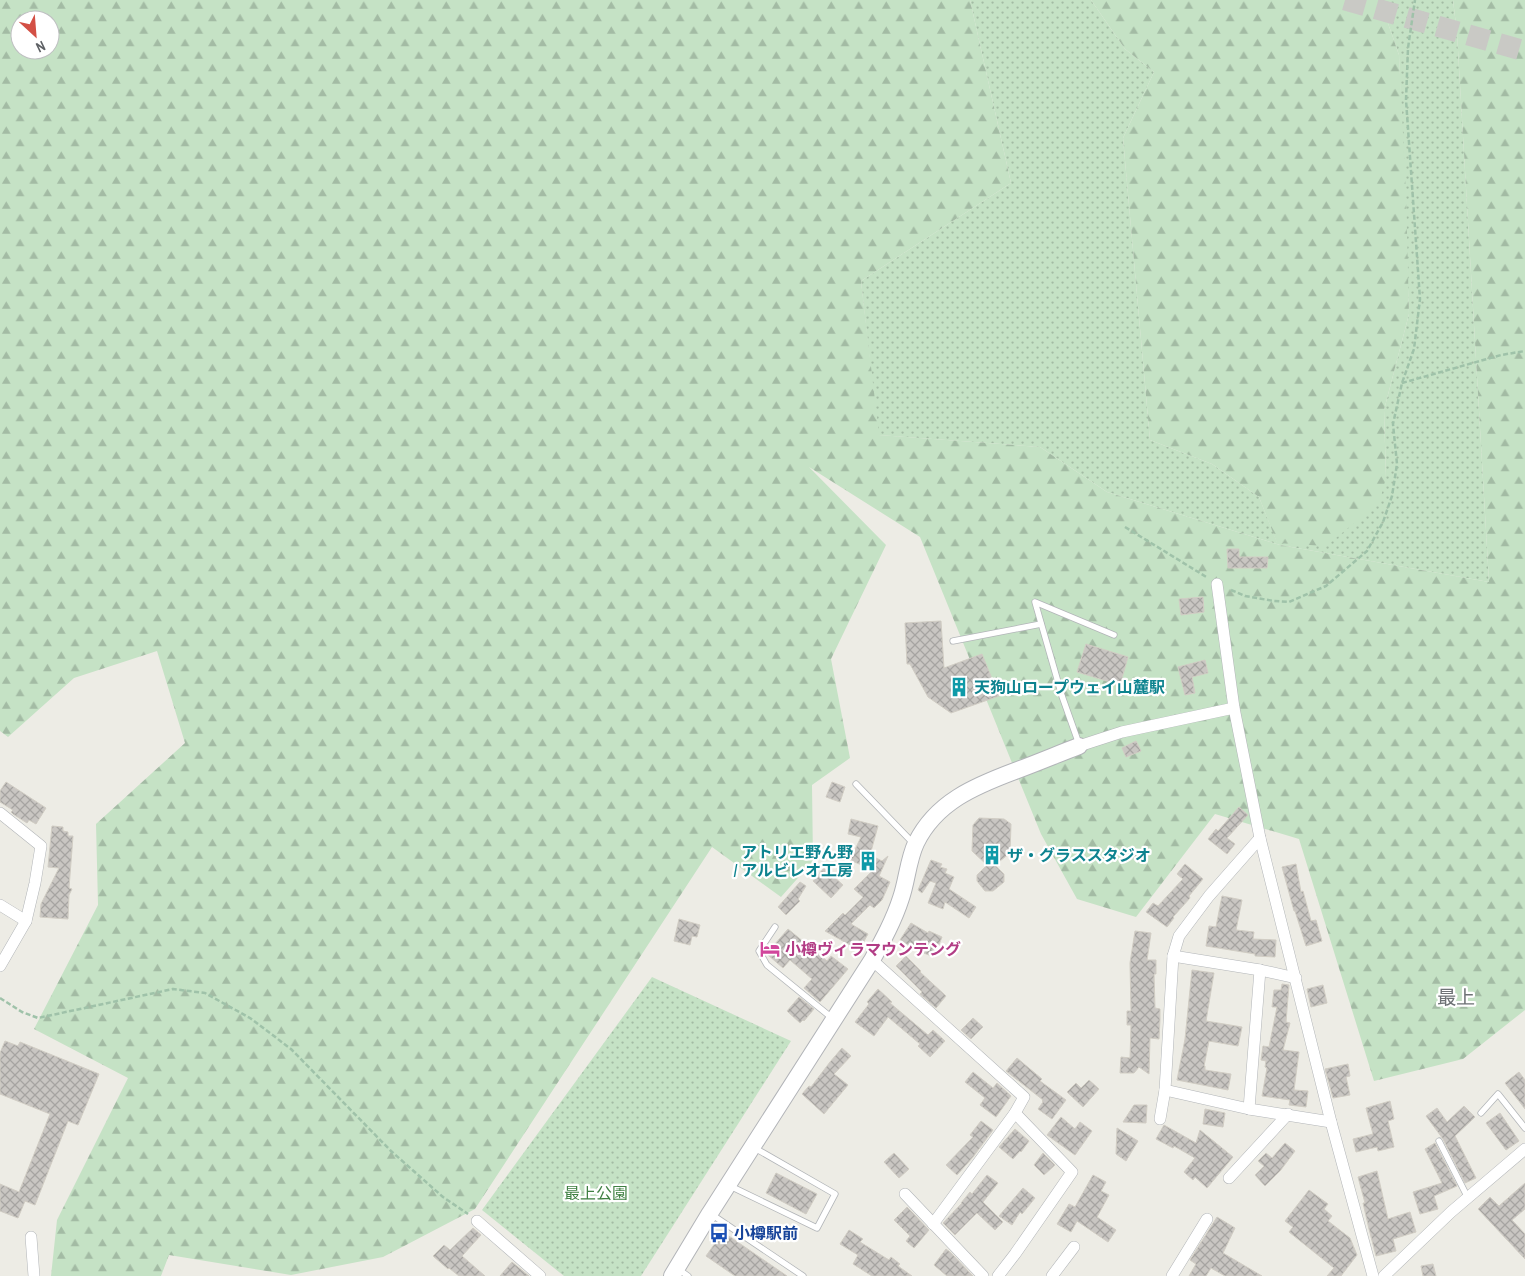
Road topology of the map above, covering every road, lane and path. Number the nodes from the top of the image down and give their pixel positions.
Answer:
1 (1415, 0) edge
2 (1525, 352) edge
3 (1402, 383) junction
4 (1125, 527) dead end
5 (1217, 584) junction
6 (1041, 624) junction
7 (1114, 635) dead end
8 (953, 642) dead end
9 (1234, 708) junction
10 (1079, 746) junction
11 (856, 784) dead end
12 (0, 813) edge
13 (1260, 838) junction
14 (915, 844) junction
15 (0, 905) edge
16 (26, 921) junction
17 (775, 928) dead end
18 (1173, 956) junction
19 (872, 960) junction
20 (0, 966) edge
21 (1260, 970) junction
22 (1296, 978) junction
23 (0, 998) edge
24 (834, 1020) junction
25 (1164, 1090) junction
26 (1249, 1109) junction
27 (1015, 1113) junction
28 (1481, 1113) dead end
29 (1288, 1114) junction
30 (1160, 1119) dead end
31 (1331, 1122) junction
32 (1525, 1128) edge
33 (1439, 1140) dead end
34 (753, 1147) junction
35 (1521, 1152) edge
36 (1525, 1165) edge
37 (1229, 1178) dead end
38 (728, 1185) junction
39 (905, 1194) dead end
40 (1468, 1198) junction
41 (710, 1213) junction
42 (1207, 1219) dead end
43 (478, 1221) joint
44 (932, 1224) junction
45 (31, 1237) dead end
46 (1074, 1247) dead end
47 (679, 1273) edge
48 (34, 1276) edge
49 (540, 1276) edge
50 (803, 1276) edge
51 (983, 1276) edge
52 (998, 1276) edge
53 (1052, 1276) edge
54 (1172, 1276) edge
55 (1373, 1276) edge
56 (1384, 1276) edge

1 - 3 path
2 - 3 path
3 - 5 path
4 - 5 path
5 - 9 street
6 - 7 lane
6 - 8 lane
6 - 10 lane
9 - 10 street
9 - 13 street
10 - 14 street
11 - 14 lane
12 - 16 street
13 - 18 street
13 - 22 street
14 - 19 street
15 - 16 street
16 - 20 street
17 - 24 lane
18 - 21 street
18 - 25 street
19 - 24 street
19 - 27 street
21 - 22 street
21 - 26 street
22 - 31 street
23 - 43 path
24 - 34 street
25 - 26 street
25 - 30 street
26 - 29 street
27 - 44 street
27 - 52 street
28 - 32 lane
29 - 31 street
29 - 37 street
31 - 55 street
33 - 40 lane
34 - 38 street
34 - 38 lane
35 - 36 street
35 - 40 street
38 - 41 street
39 - 44 street
40 - 56 street
41 - 47 street
41 - 50 lane
42 - 54 street
43 - 49 street
44 - 51 street
45 - 48 street
46 - 53 street

